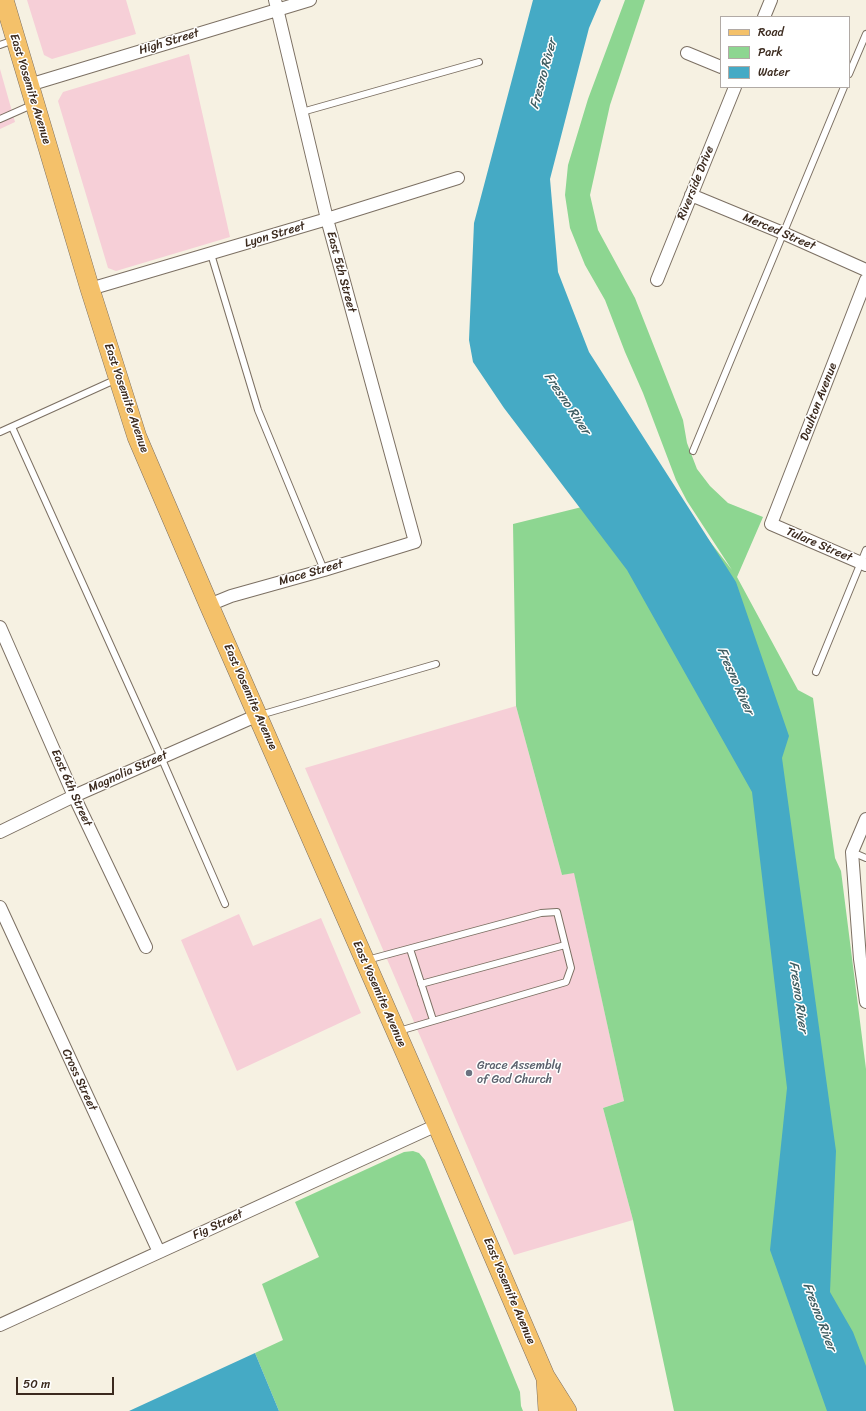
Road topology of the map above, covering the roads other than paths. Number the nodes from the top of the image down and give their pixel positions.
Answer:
1 (4, 0) edge
2 (310, 0) edge
3 (771, 0) edge
4 (277, 5) edge
5 (764, 16) edge
6 (866, 34) edge
7 (8, 42) edge
8 (687, 53) dead end
9 (479, 62) dead end
10 (720, 67) edge
11 (850, 72) edge
12 (28, 85) junction
13 (735, 88) edge
14 (844, 88) edge
15 (34, 104) junction
16 (302, 112) junction
17 (0, 118) edge
18 (458, 178) dead end
19 (691, 194) junction
20 (327, 219) junction
21 (783, 233) junction
22 (211, 254) junction
23 (866, 270) edge
24 (657, 280) dead end
25 (866, 280) edge
26 (90, 289) junction
27 (118, 378) junction
28 (12, 427) junction
29 (0, 432) edge
30 (693, 450) dead end
31 (771, 524) joint
32 (415, 542) joint
33 (866, 550) edge
34 (863, 564) edge
35 (324, 570) junction
36 (209, 605) junction
37 (0, 627) edge
38 (436, 664) dead end
39 (816, 672) dead end
40 (258, 716) junction
41 (161, 757) junction
42 (74, 796) junction
43 (866, 819) edge
44 (0, 832) edge
45 (852, 852) junction
46 (866, 858) edge
47 (225, 904) dead end
48 (0, 908) edge
49 (565, 945) junction
50 (146, 947) dead end
51 (410, 949) junction
52 (364, 961) junction
53 (422, 984) junction
54 (866, 1002) edge
55 (433, 1020) junction
56 (396, 1032) junction
57 (437, 1125) junction
58 (159, 1252) junction
59 (0, 1325) edge
60 (545, 1376) junction
61 (548, 1411) edge
62 (567, 1411) edge

1 - 7 main road, East Yosemite Avenue
2 - 4 street, High Street
3 - 5 street
4 - 12 street, High Street
4 - 16 street, East 5th Street
6 - 11 lane
7 - 12 main road, East Yosemite Avenue
8 - 10 street
9 - 16 lane
12 - 15 main road, East Yosemite Avenue
13 - 19 street, Riverside Drive
14 - 21 lane
15 - 17 lane
15 - 26 main road, East Yosemite Avenue
16 - 20 street, East 5th Street
18 - 20 street, Lyon Street
19 - 21 street, Merced Street
19 - 24 street, Riverside Drive
20 - 22 street, Lyon Street
20 - 32 street, East 5th Street
21 - 23 street, Merced Street
21 - 30 lane
22 - 26 street, Lyon Street
22 - 35 lane
25 - 31 street, Daulton Avenue
26 - 27 main road, East Yosemite Avenue
27 - 28 lane
27 - 36 main road, East Yosemite Avenue
28 - 29 lane
28 - 41 lane
31 - 34 street, Tulare Street
32 - 35 street, Mace Street
33 - 34 lane
34 - 39 lane
35 - 36 street, Mace Street
36 - 40 main road, East Yosemite Avenue
37 - 42 street, East 6th Street
38 - 40 lane
40 - 41 street, Magnolia Street
40 - 52 main road, East Yosemite Avenue
41 - 42 street, Magnolia Street
41 - 47 lane
42 - 44 street, Magnolia Street
42 - 50 street, East 6th Street
43 - 45 street
45 - 46 lane
45 - 54 street
48 - 58 street, Cross Street
49 - 51 lane
49 - 53 lane
49 - 55 lane
51 - 52 lane
51 - 53 lane
52 - 56 main road, East Yosemite Avenue
53 - 55 lane
55 - 56 lane
56 - 57 main road, East Yosemite Avenue
57 - 58 street, Fig Street
57 - 60 main road, East Yosemite Avenue
58 - 59 street, Fig Street
60 - 61 main road, East Yosemite Avenue
60 - 62 main road, East Yosemite Avenue

